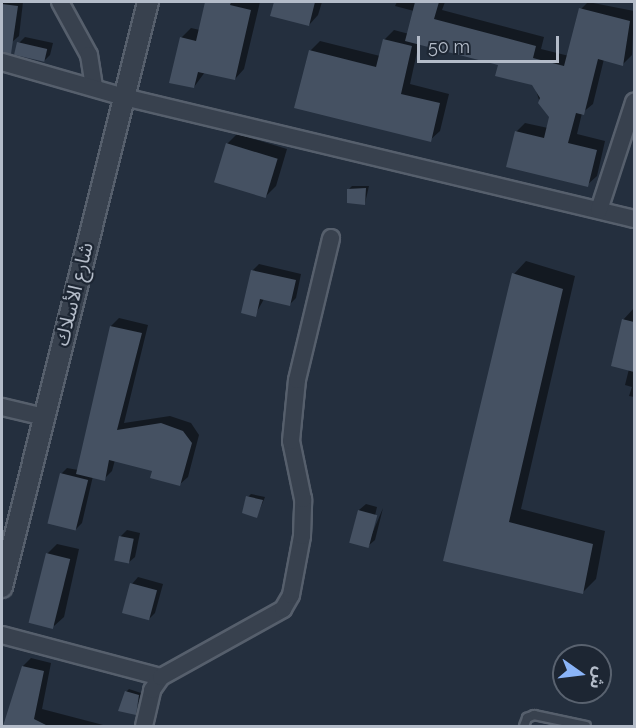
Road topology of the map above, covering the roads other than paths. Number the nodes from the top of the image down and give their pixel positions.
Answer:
1 (60, 2) edge
2 (148, 2) edge
3 (2, 62) edge
4 (94, 88) junction
5 (124, 97) junction
6 (634, 102) edge
7 (599, 210) junction
8 (634, 219) edge
9 (331, 238) dead end
10 (2, 407) edge
11 (44, 417) junction
12 (2, 587) edge
13 (2, 635) edge
14 (161, 677) junction
15 (144, 726) edge
16 (524, 726) edge
17 (586, 726) edge

1 - 4 street
2 - 5 street, شارع الأسلاك
3 - 4 street
4 - 5 street
5 - 7 street
5 - 11 street, شارع الأسلاك
6 - 7 street
7 - 8 street
9 - 14 street
10 - 11 street
11 - 12 street, شارع الأسلاك
13 - 14 street
14 - 15 street
16 - 17 lane

